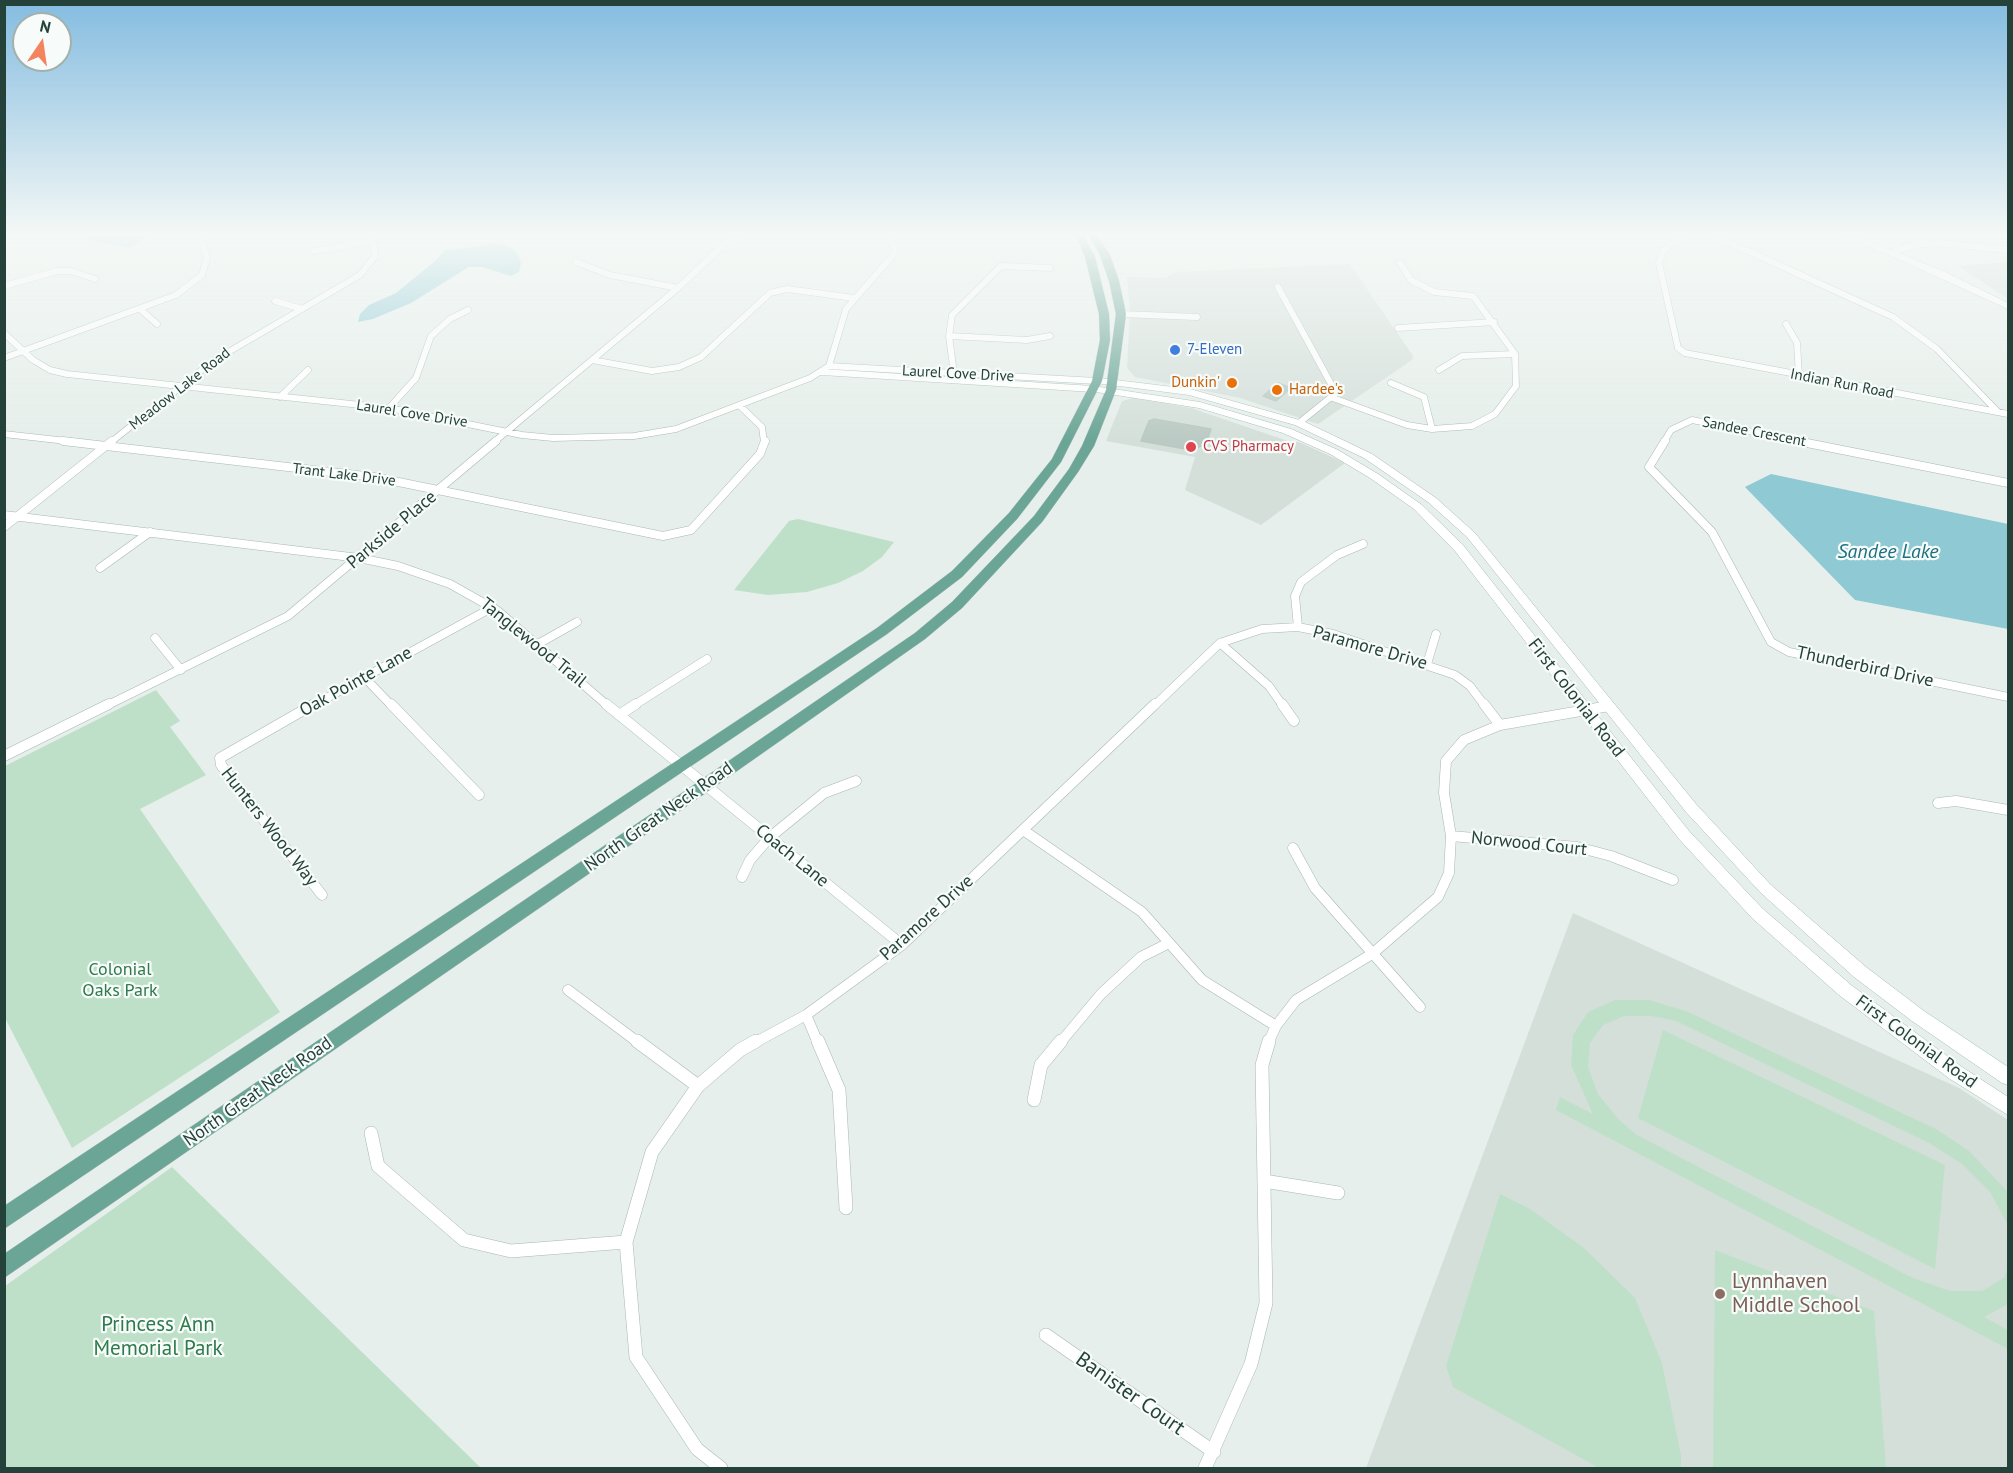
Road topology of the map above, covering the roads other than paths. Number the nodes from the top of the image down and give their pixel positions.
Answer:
1 (154, 305) edge
2 (286, 305) edge
3 (310, 305) edge
4 (658, 305) edge
5 (756, 305) edge
6 (850, 305) edge
7 (962, 305) edge
8 (1102, 305) edge
9 (1119, 305) edge
10 (1288, 305) edge
11 (1480, 305) edge
12 (1668, 305) edge
13 (1866, 305) edge
14 (302, 309) junction
15 (141, 310) junction
16 (468, 310) dead end
17 (1121, 314) junction
18 (1197, 317) dead end
19 (1494, 322) junction
20 (157, 324) dead end
21 (1786, 324) dead end
22 (1398, 328) dead end
23 (4, 333) edge
24 (949, 336) junction
25 (1050, 336) dead end
26 (24, 351) junction
27 (1515, 354) junction
28 (4, 358) edge
29 (592, 360) junction
30 (829, 366) junction
31 (308, 370) dead end
32 (1439, 370) dead end
33 (822, 372) junction
34 (954, 374) junction
35 (1799, 375) junction
36 (951, 381) junction
37 (1390, 382) dead end
38 (1095, 385) junction
39 (1113, 386) junction
40 (181, 387) junction
41 (280, 397) junction
42 (1333, 398) junction
43 (740, 406) junction
44 (390, 408) junction
45 (1998, 412) junction
46 (2008, 414) edge
47 (1299, 423) junction
48 (1432, 429) junction
49 (507, 432) junction
50 (4, 434) edge
51 (106, 447) junction
52 (2008, 483) edge
53 (440, 490) junction
54 (4, 515) edge
55 (17, 517) junction
56 (4, 527) edge
57 (150, 532) junction
58 (1363, 544) dead end
59 (359, 558) junction
60 (100, 568) dead end
61 (1748, 599) joint
62 (493, 607) junction
63 (577, 622) dead end
64 (1298, 627) junction
65 (1436, 634) dead end
66 (155, 638) dead end
67 (1220, 642) junction
68 (538, 644) junction
69 (707, 659) dead end
70 (1427, 664) junction
71 (180, 670) junction
72 (364, 677) junction
73 (2008, 697) edge
74 (1609, 706) junction
75 (1586, 710) junction
76 (619, 715) junction
77 (1294, 722) dead end
78 (1500, 725) junction
79 (4, 756) edge
80 (220, 758) joint
81 (681, 767) junction
82 (856, 782) dead end
83 (704, 786) junction
84 (479, 795) dead end
85 (1938, 803) dead end
86 (2008, 810) edge
87 (1023, 830) junction
88 (1451, 836) junction
89 (769, 838) junction
90 (1293, 848) dead end
91 (742, 877) dead end
92 (1673, 880) dead end
93 (322, 895) dead end
94 (1169, 943) junction
95 (902, 945) junction
96 (1372, 954) junction
97 (568, 990) dead end
98 (1420, 1007) dead end
99 (806, 1015) junction
100 (1276, 1026) junction
101 (2008, 1077) edge
102 (698, 1086) junction
103 (1034, 1100) dead end
104 (2008, 1107) edge
105 (371, 1133) dead end
106 (1264, 1181) junction
107 (1338, 1193) dead end
108 (846, 1208) dead end
109 (4, 1219) edge
110 (626, 1242) junction
111 (4, 1267) edge
112 (1046, 1335) dead end
113 (1214, 1452) junction
114 (721, 1468) edge
115 (1205, 1468) edge

1 - 15 street
2 - 14 street
3 - 14 street, Meadow Lake Road
4 - 29 street, Parkside Place
5 - 29 street
6 - 30 street
7 - 24 street
8 - 38 main road, North Great Neck Road
9 - 17 main road, North Great Neck Road
10 - 42 street
11 - 19 street
12 - 35 street, Indian Run Road
13 - 45 street
14 - 40 street, Meadow Lake Road
15 - 20 street
15 - 26 street
16 - 44 street
17 - 18 street
17 - 39 main road, North Great Neck Road
19 - 22 street
19 - 27 street
21 - 35 street
23 - 26 street, Laurel Cove Drive
24 - 25 street
24 - 34 street
26 - 28 street
26 - 40 street, Laurel Cove Drive
27 - 32 street
27 - 48 street
29 - 49 street, Parkside Place
30 - 33 street, Laurel Cove Drive
30 - 34 street, Laurel Cove Drive
31 - 41 street
33 - 36 street, Laurel Cove Drive
33 - 43 street, Laurel Cove Drive
34 - 36 street
34 - 38 street, Laurel Cove Drive
35 - 45 street, Indian Run Road
36 - 38 street, Laurel Cove Drive
37 - 48 street
38 - 39 main road, First Colonial Road
38 - 81 main road, North Great Neck Road
39 - 47 main road, First Colonial Road
39 - 75 main road, First Colonial Road
39 - 83 main road, North Great Neck Road
40 - 41 street, Laurel Cove Drive
40 - 51 street, Meadow Lake Road
41 - 44 street, Laurel Cove Drive
42 - 47 street
42 - 48 street
43 - 49 street, Laurel Cove Drive
43 - 53 street, Trant Lake Drive
44 - 49 street, Laurel Cove Drive
45 - 46 street, Indian Run Road
47 - 74 main road, First Colonial Road
49 - 53 street, Parkside Place
50 - 51 street, Trant Lake Drive
51 - 53 street, Trant Lake Drive
51 - 55 street, Meadow Lake Road
52 - 61 street, Sandee Crescent
53 - 59 street, Parkside Place
54 - 55 street, Tanglewood Trail
55 - 56 street, Meadow Lake Road
55 - 57 street, Tanglewood Trail
57 - 59 street, Tanglewood Trail
57 - 60 street
58 - 64 street
59 - 62 street, Tanglewood Trail
59 - 71 street, Parkside Place
61 - 73 street, Thunderbird Drive
62 - 68 street, Tanglewood Trail
62 - 72 street, Oak Pointe Lane
63 - 68 street
64 - 67 street, Paramore Drive
64 - 70 street, Paramore Drive
65 - 70 street
66 - 71 street
67 - 77 street
67 - 87 street, Paramore Drive
68 - 76 street, Tanglewood Trail
69 - 76 street
70 - 78 street, Paramore Drive
71 - 79 street, Parkside Place
72 - 80 street, Oak Pointe Lane
72 - 84 street
74 - 75 street
74 - 101 main road, First Colonial Road
75 - 78 street
75 - 104 main road, First Colonial Road
76 - 81 street, Tanglewood Trail
78 - 88 street
80 - 93 street, Hunters Wood Way
81 - 83 street, Coach Lane
81 - 109 main road, North Great Neck Road
82 - 89 street
83 - 89 street, Coach Lane
83 - 111 main road, North Great Neck Road
85 - 86 street
87 - 94 street
87 - 95 street, Paramore Drive
88 - 92 street, Norwood Court
88 - 96 street
89 - 91 street
89 - 95 street, Coach Lane
90 - 96 street
94 - 100 street
94 - 103 street
95 - 99 street, Paramore Drive
96 - 98 street
96 - 100 street
97 - 102 street
99 - 102 street, Paramore Drive
99 - 108 street
100 - 106 street
102 - 110 street, Paramore Drive
105 - 110 street
106 - 107 street
106 - 113 street
110 - 114 street, Paramore Drive
112 - 113 street, Banister Court
113 - 115 street

